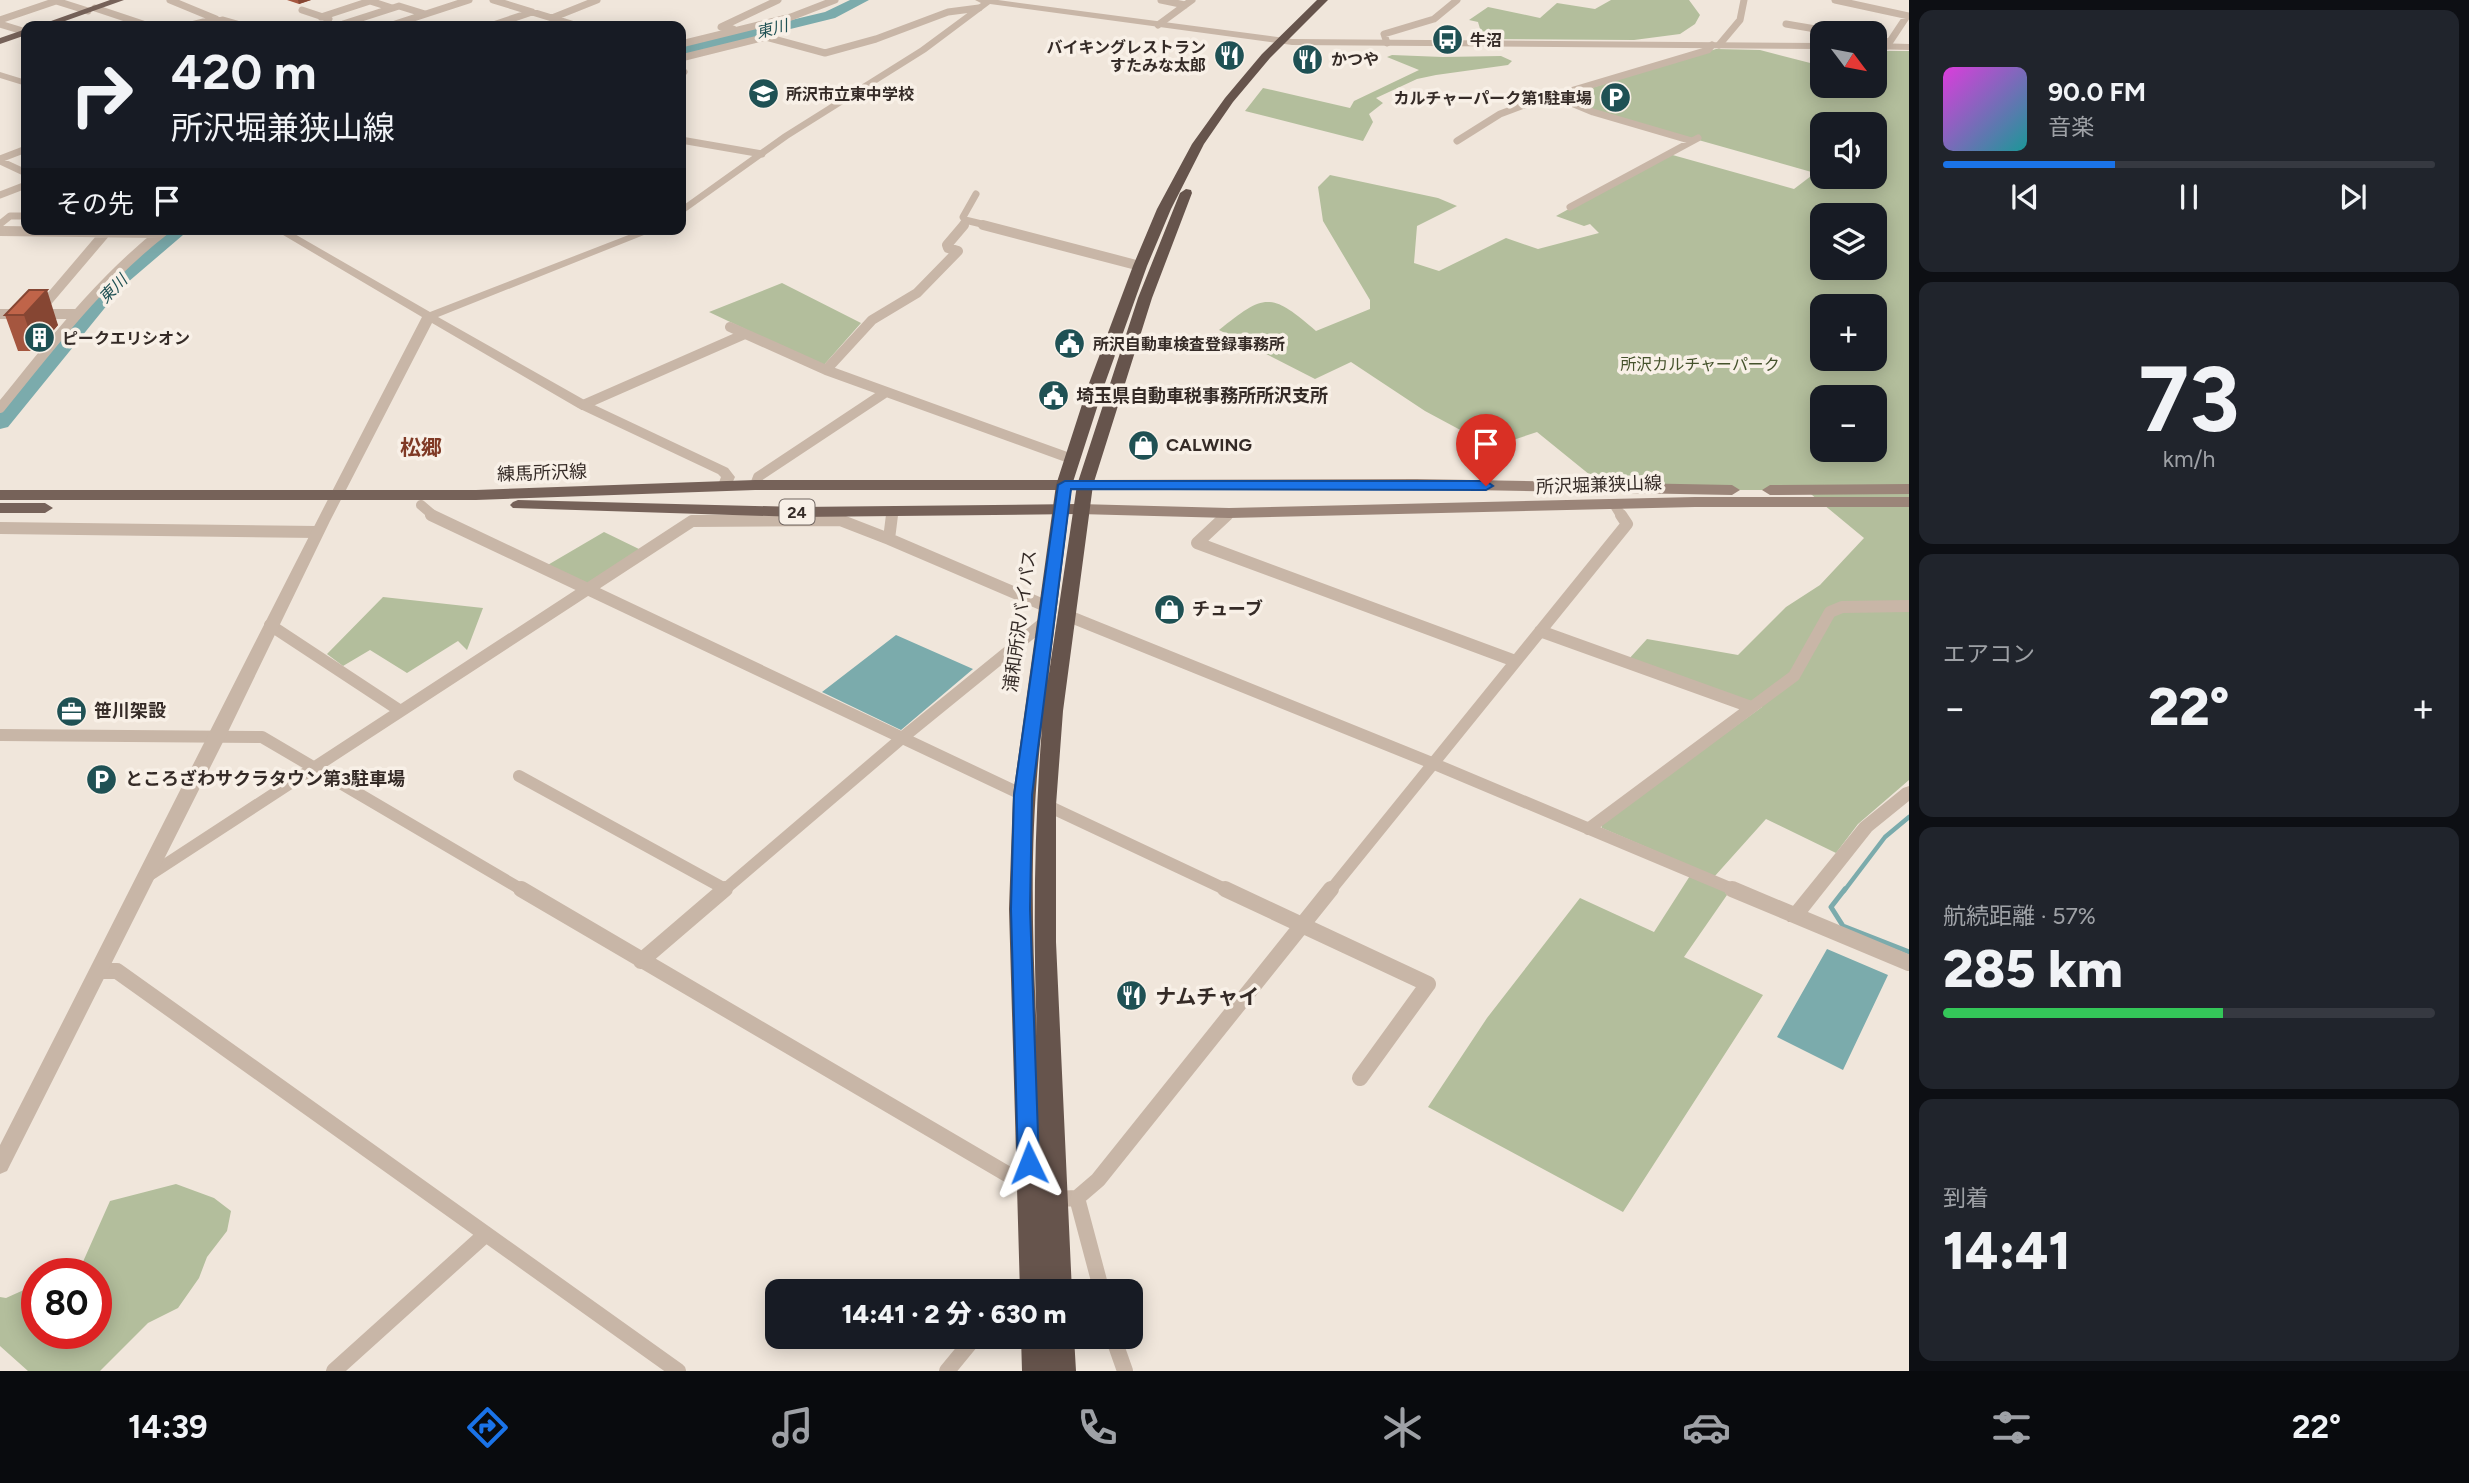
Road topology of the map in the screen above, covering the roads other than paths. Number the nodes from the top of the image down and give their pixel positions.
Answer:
1 (119, 0) edge
2 (170, 0) edge
3 (408, 0) edge
4 (469, 0) edge
5 (494, 0) edge
6 (518, 0) edge
7 (597, 0) edge
8 (778, 0) edge
9 (835, 0) edge
10 (1161, 0) edge
11 (1323, 0) edge
12 (1457, 0) edge
13 (1744, 0) edge
14 (1835, 0) edge
15 (55, 1) edge
16 (984, 2) edge
17 (1188, 2) edge
18 (1852, 2) edge
19 (506, 4) junction
20 (392, 8) junction
21 (92, 9) junction
22 (302, 10) dead end
23 (532, 12) junction
24 (427, 14) junction
25 (1908, 16) edge
26 (321, 17) junction
27 (555, 19) junction
28 (57, 21) edge
29 (132, 21) edge
30 (208, 21) edge
31 (334, 21) edge
32 (357, 21) edge
33 (405, 21) edge
34 (505, 21) edge
35 (551, 21) edge
36 (562, 21) edge
37 (0, 22) edge
38 (1786, 24) dead end
39 (1158, 25) junction
40 (1810, 28) edge
41 (21, 30) edge
42 (740, 31) junction
43 (21, 34) edge
44 (0, 41) edge
45 (1285, 42) junction
46 (686, 43) edge
47 (1387, 43) junction
48 (1888, 44) joint
49 (1716, 45) junction
50 (1810, 46) edge
51 (1909, 47) edge
52 (686, 57) edge
53 (0, 75) edge
54 (21, 81) edge
55 (1557, 97) junction
56 (686, 140) edge
57 (1457, 141) dead end
58 (21, 151) edge
59 (762, 154) junction
60 (0, 160) edge
61 (21, 170) edge
62 (21, 187) edge
63 (976, 194) dead end
64 (0, 195) edge
65 (1570, 207) dead end
66 (686, 208) edge
67 (21, 216) edge
68 (965, 220) junction
69 (0, 224) edge
70 (0, 231) edge
71 (21, 231) edge
72 (103, 235) edge
73 (160, 235) edge
74 (288, 235) edge
75 (638, 235) edge
76 (1140, 266) junction
77 (0, 314) edge
78 (37, 314) junction
79 (77, 314) junction
80 (429, 316) junction
81 (730, 327) dead end
82 (745, 334) junction
83 (826, 370) junction
84 (886, 392) junction
85 (583, 405) junction
86 (0, 408) edge
87 (1072, 459) junction
88 (725, 485) junction
89 (755, 485) junction
90 (1065, 485) junction
91 (1084, 485) junction
92 (1909, 489) edge
93 (0, 495) edge
94 (335, 501) junction
95 (1909, 502) edge
96 (1614, 503) junction
97 (421, 505) junction
98 (0, 508) edge
99 (1070, 510) junction
100 (893, 511) junction
101 (1229, 513) junction
102 (0, 528) edge
103 (317, 532) junction
104 (889, 539) junction
105 (583, 590) junction
106 (1909, 606) edge
107 (1053, 614) junction
108 (271, 625) junction
109 (1540, 631) junction
110 (1515, 661) junction
111 (1751, 707) junction
112 (400, 710) junction
113 (0, 735) edge
114 (218, 736) junction
115 (902, 738) junction
116 (1432, 763) junction
117 (311, 768) junction
118 (519, 775) dead end
119 (1909, 792) edge
120 (1023, 795) junction
121 (1046, 805) junction
122 (1588, 829) junction
123 (146, 877) junction
124 (725, 889) junction
125 (1794, 917) junction
126 (1302, 925) junction
127 (641, 961) junction
128 (1909, 963) edge
129 (99, 971) junction
130 (1360, 1078) dead end
131 (0, 1165) edge
132 (1030, 1187) junction
133 (1077, 1198) junction
134 (1052, 1199) junction
135 (486, 1234) junction
136 (1034, 1279) edge
137 (1057, 1279) edge
138 (1099, 1279) edge
139 (965, 1349) edge
140 (1035, 1349) edge
141 (1061, 1349) edge
142 (1118, 1349) edge
143 (334, 1371) edge
144 (678, 1371) edge
145 (947, 1371) edge
146 (1036, 1371) edge
147 (1062, 1371) edge
148 (1125, 1371) edge

1 - 21 main road
2 - 30 street
3 - 24 street
4 - 24 street
5 - 19 street
6 - 19 street
7 - 27 street
8 - 42 street
9 - 42 street
10 - 17 street
11 - 45 highway, 浦和所沢バイパス
12 - 47 street
13 - 49 street
14 - 18 street
15 - 21 street
15 - 37 street
16 - 39 street
16 - 52 street
16 - 59 street
17 - 39 street
18 - 25 street
19 - 23 street
20 - 24 street
20 - 26 street
20 - 32 street
21 - 28 main road
21 - 29 street
22 - 26 street
23 - 27 street
23 - 34 street
24 - 33 street
25 - 48 street
26 - 31 street
27 - 35 street
27 - 36 street
37 - 41 street
38 - 40 street
39 - 45 street
42 - 46 street
43 - 44 main road
45 - 47 street
45 - 76 highway, 浦和所沢バイパス
45 - 91 highway, 浦和所沢バイパス
47 - 49 street
48 - 51 street
49 - 50 street
49 - 55 street
53 - 54 street
55 - 57 street
55 - 65 street
56 - 59 street
58 - 60 street
59 - 66 street
60 - 61 street
62 - 64 street
63 - 68 street
67 - 69 street
68 - 76 street
68 - 83 street
70 - 71 street
72 - 78 street
73 - 79 street
74 - 80 street
75 - 80 street
76 - 87 highway, 浦和所沢バイパス
77 - 78 street
78 - 79 street
79 - 86 street
80 - 85 street
80 - 94 street
81 - 82 street
82 - 83 street
82 - 85 street
83 - 84 street
84 - 87 street
84 - 89 street
85 - 88 street
87 - 90 highway, 浦和所沢バイパス
88 - 89 main road, 練馬所沢線 / 24
88 - 94 main road, 練馬所沢線 / 24
89 - 90 main road, 練馬所沢線 / 24
90 - 91 main road, 練馬所沢線 / 24
90 - 99 highway, 浦和所沢バイパス
91 - 92 main road, 所沢堀兼狭山線
91 - 99 highway, 浦和所沢バイパス
93 - 94 main road, 練馬所沢線 / 24
94 - 97 main road, 練馬所沢線 / 24
94 - 98 main road, 練馬所沢線 / 24
94 - 103 street
95 - 96 main road, 所沢堀兼狭山線
96 - 101 main road, 所沢堀兼狭山線
96 - 109 street
97 - 100 main road, 練馬所沢線 / 24
97 - 105 street
99 - 100 main road, 練馬所沢線 / 24
99 - 101 main road, 所沢堀兼狭山線
99 - 107 highway, 浦和所沢バイパス
100 - 104 street
101 - 110 street
102 - 103 street
103 - 108 street
104 - 105 street
104 - 107 street
105 - 112 street
105 - 115 street
106 - 111 street
107 - 115 street
107 - 116 street
107 - 120 highway, 浦和所沢バイパス
107 - 121 highway, 浦和所沢バイパス
108 - 112 street
108 - 114 street
109 - 110 street
109 - 111 street
110 - 116 street
111 - 122 street
112 - 117 street
113 - 114 street
114 - 117 street
114 - 123 street
115 - 120 street
115 - 124 street
116 - 122 street
116 - 126 street
117 - 123 street
117 - 127 street
118 - 124 street
119 - 125 street
120 - 132 highway, 浦和所沢バイパス
121 - 126 street
121 - 134 highway, 浦和所沢バイパス
122 - 125 street
123 - 129 street
124 - 127 street
125 - 128 street
126 - 130 street
126 - 133 street
127 - 132 street
129 - 131 street
129 - 135 street
132 - 134 street
132 - 136 highway, 浦和所沢バイパス
133 - 134 street
133 - 138 street
134 - 137 highway, 浦和所沢バイパス
135 - 143 street
135 - 144 street
139 - 145 street
140 - 146 highway
141 - 147 highway
142 - 148 street

